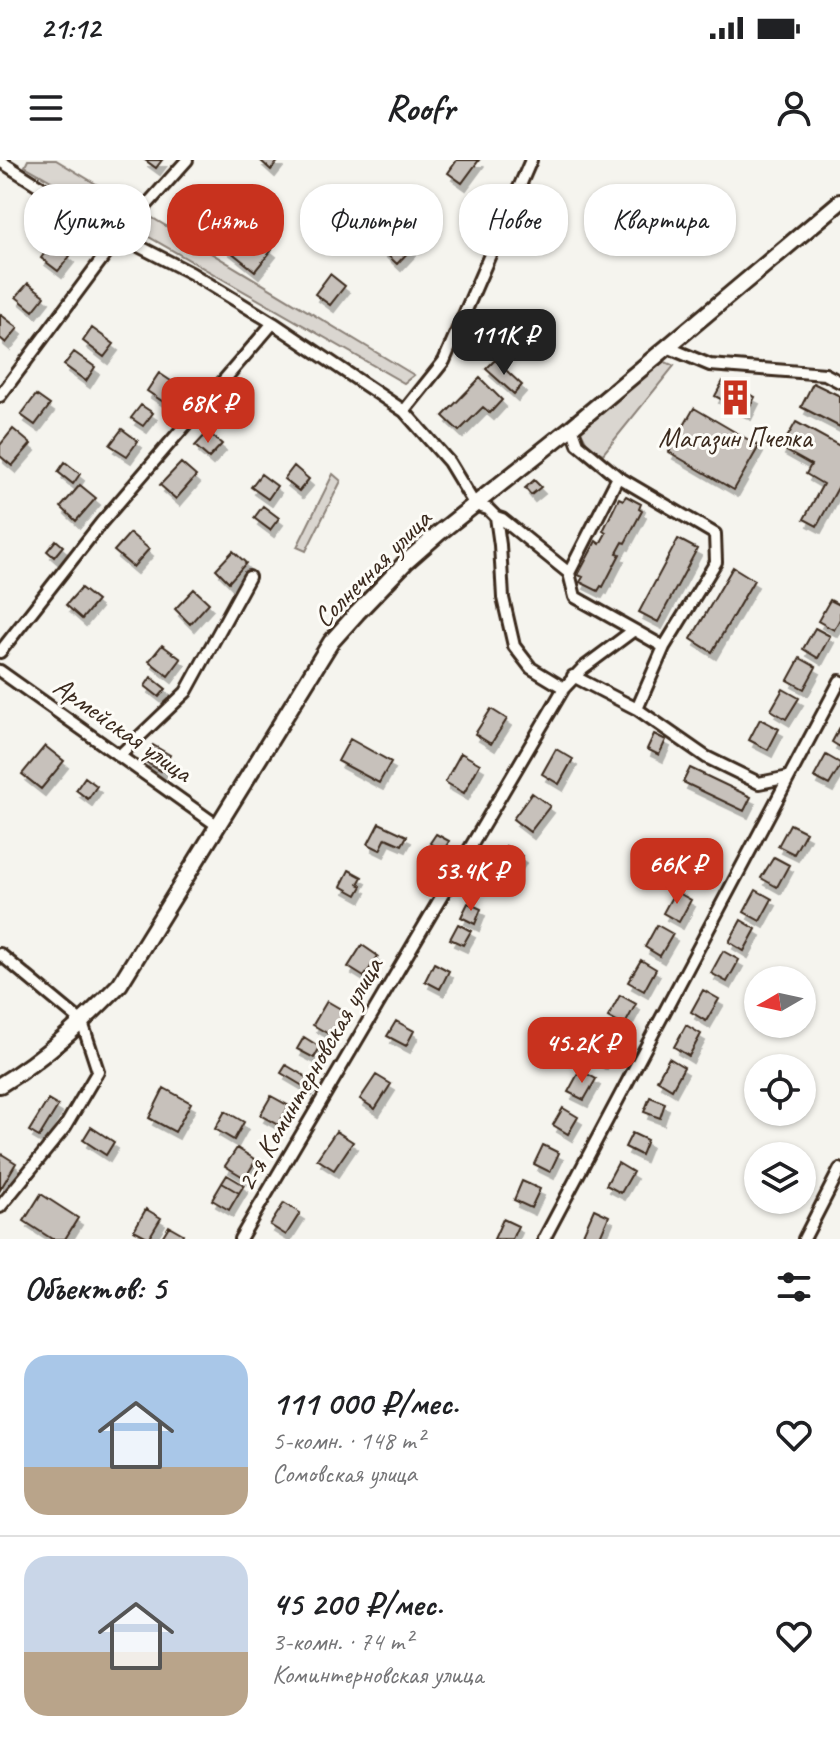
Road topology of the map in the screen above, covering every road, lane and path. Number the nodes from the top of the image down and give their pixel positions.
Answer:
1 (187, 160) edge
2 (531, 160) edge
3 (0, 161) edge
4 (36, 184) edge
5 (151, 200) edge
6 (840, 202) edge
7 (151, 252) edge
8 (106, 256) edge
9 (273, 323) junction
10 (667, 347) junction
11 (840, 382) edge
12 (0, 396) edge
13 (404, 411) junction
14 (572, 427) junction
15 (618, 477) junction
16 (475, 505) junction
17 (496, 517) junction
18 (569, 573) junction
19 (249, 577) dead end
20 (634, 630) junction
21 (664, 647) junction
22 (0, 652) edge
23 (0, 671) edge
24 (573, 676) junction
25 (840, 681) edge
26 (564, 688) junction
27 (637, 709) junction
28 (119, 756) junction
29 (789, 777) junction
30 (218, 826) junction
31 (0, 954) edge
32 (82, 1022) junction
33 (0, 1085) edge
34 (840, 1169) edge
35 (0, 1207) edge
36 (240, 1239) edge
37 (544, 1239) edge
38 (804, 1239) edge

1 - 5 street
2 - 13 street
3 - 4 street
6 - 10 street, Солнечная улица
7 - 9 street
8 - 12 street
9 - 13 street
9 - 22 street
10 - 11 street
10 - 14 street, Солнечная улица
13 - 16 street
14 - 15 street
14 - 16 street, Солнечная улица
15 - 18 street
15 - 21 street
16 - 17 street
16 - 30 street, Солнечная улица
17 - 18 street
17 - 26 street
18 - 20 street
19 - 28 street
20 - 21 street
20 - 24 street, 2-я Коминтерновская улица
21 - 27 street
23 - 28 street, Армейская улица
24 - 26 street, 2-я Коминтерновская улица
24 - 27 street
25 - 29 street
26 - 36 street, 2-я Коминтерновская улица
27 - 29 street
28 - 30 street, Армейская улица
29 - 37 street
30 - 32 street, Солнечная улица
31 - 32 street
32 - 33 street, Солнечная улица
32 - 35 street
34 - 38 street

